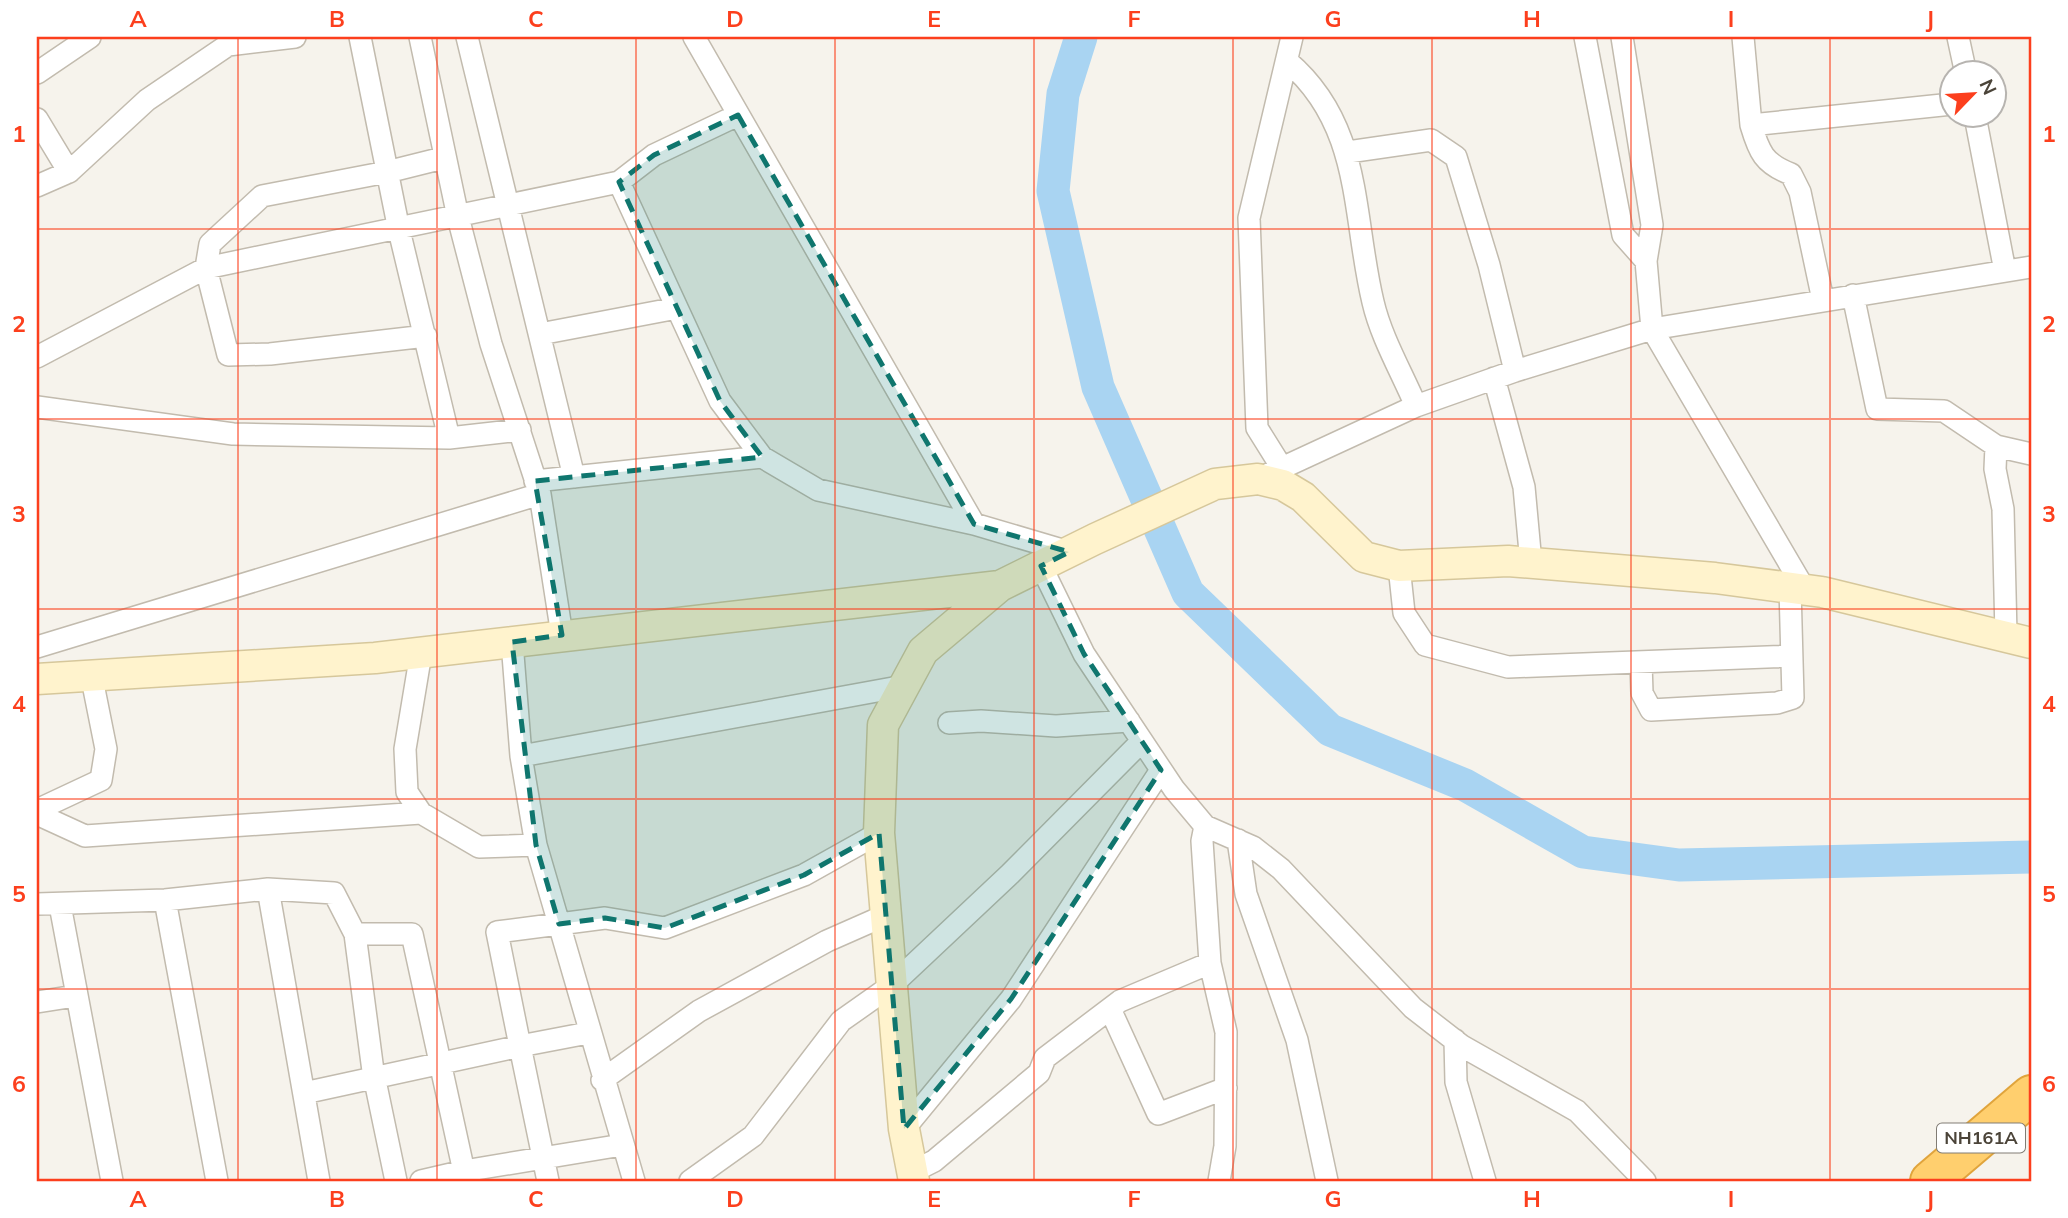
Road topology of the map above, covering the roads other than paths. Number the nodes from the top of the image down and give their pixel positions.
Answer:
1 (295, 37) edge
2 (360, 37) edge
3 (420, 37) edge
4 (467, 37) edge
5 (695, 37) edge
6 (1292, 37) edge
7 (1585, 37) edge
8 (1622, 37) edge
9 (1743, 37) edge
10 (1958, 37) edge
11 (75, 41) edge
12 (1963, 60) edge
13 (1287, 61) junction
14 (37, 73) edge
15 (1938, 105) edge
16 (738, 115) junction
17 (37, 119) edge
18 (1751, 125) junction
19 (1978, 130) edge
20 (1348, 152) junction
21 (443, 158) junction
22 (69, 172) junction
23 (387, 172) junction
24 (620, 182) junction
25 (37, 186) edge
26 (507, 207) junction
27 (458, 217) junction
28 (399, 230) junction
29 (1646, 261) junction
30 (2031, 267) edge
31 (206, 268) junction
32 (2005, 271) junction
33 (1853, 295) junction
34 (1823, 300) junction
35 (677, 308) junction
36 (1651, 329) junction
37 (540, 334) junction
38 (426, 335) junction
39 (37, 357) edge
40 (1515, 371) junction
41 (1494, 378) junction
42 (1416, 406) junction
43 (37, 407) edge
44 (520, 430) junction
45 (449, 438) junction
46 (1996, 446) junction
47 (2031, 454) edge
48 (762, 457) junction
49 (1270, 473) junction
50 (574, 477) junction
51 (538, 487) junction
52 (974, 524) junction
53 (1082, 545) junction
54 (1531, 563) junction
55 (1041, 565) junction
56 (1399, 566) junction
57 (1000, 586) junction
58 (1798, 589) junction
59 (562, 635) junction
60 (2019, 639) edge
61 (512, 642) junction
62 (37, 647) edge
63 (421, 653) junction
64 (1791, 656) junction
65 (1641, 662) junction
66 (96, 676) junction
67 (37, 679) edge
68 (904, 686) junction
69 (1129, 721) junction
70 (949, 723) dead end
71 (1142, 741) junction
72 (521, 756) junction
73 (1161, 770) junction
74 (37, 812) edge
75 (421, 813) junction
76 (1205, 826) junction
77 (879, 833) junction
78 (1238, 840) junction
79 (536, 845) junction
80 (268, 889) junction
81 (165, 900) junction
82 (37, 904) edge
83 (60, 905) junction
84 (886, 915) junction
85 (559, 924) junction
86 (355, 934) junction
87 (1210, 963) junction
88 (892, 985) junction
89 (75, 996) junction
90 (37, 1002) edge
91 (1111, 1010) junction
92 (588, 1033) junction
93 (1455, 1041) junction
94 (520, 1046) junction
95 (438, 1063) junction
96 (375, 1078) junction
97 (602, 1080) junction
98 (1227, 1088) junction
99 (304, 1093) junction
100 (2031, 1095) edge
101 (904, 1129) junction
102 (622, 1146) junction
103 (542, 1158) junction
104 (465, 1176) edge
105 (913, 1177) edge
106 (112, 1181) edge
107 (217, 1181) edge
108 (319, 1181) edge
109 (396, 1181) edge
110 (421, 1181) edge
111 (548, 1181) edge
112 (634, 1181) edge
113 (690, 1181) edge
114 (1219, 1181) edge
115 (1327, 1181) edge
116 (1485, 1181) edge
117 (1645, 1181) edge
118 (1930, 1181) edge

1 - 22 street
2 - 23 street
3 - 21 street
4 - 26 street
5 - 16 street
6 - 13 street
7 - 29 street
8 - 29 street
9 - 18 street
10 - 12 street
11 - 14 street
13 - 20 street
13 - 49 street
15 - 18 street
16 - 24 street
16 - 52 street
17 - 22 street
18 - 34 street
19 - 32 street
20 - 40 street
20 - 42 street
21 - 23 street
21 - 27 street
22 - 25 street
23 - 28 street
23 - 31 street
24 - 26 street
24 - 35 street
26 - 27 street
26 - 37 street
27 - 28 street
27 - 44 street
28 - 31 street
28 - 38 street
29 - 36 street
30 - 32 street
31 - 38 street
31 - 39 street
32 - 33 street
33 - 34 street
33 - 46 street
34 - 36 street
35 - 37 street
35 - 48 street
36 - 40 street
36 - 58 street
37 - 50 street
38 - 45 street
40 - 41 street
41 - 42 street
41 - 54 street
42 - 49 street
43 - 45 street
44 - 45 street
44 - 51 street
46 - 47 street
46 - 60 street
48 - 50 street
48 - 52 street
49 - 53 main road
49 - 56 main road
50 - 51 street
51 - 59 street
51 - 62 street
52 - 53 street
53 - 55 main road
54 - 56 main road
54 - 58 main road
55 - 57 main road
55 - 69 street
56 - 65 street
57 - 59 main road
57 - 68 main road
58 - 60 main road
58 - 64 street
59 - 61 main road
61 - 63 main road
61 - 72 street
63 - 66 main road
63 - 75 street
64 - 65 street
64 - 65 street
66 - 67 main road
66 - 74 street
68 - 72 street
68 - 77 main road
69 - 70 street
69 - 71 street
71 - 73 street
71 - 88 street
72 - 79 street
73 - 76 street
73 - 101 street
74 - 75 street
75 - 79 street
76 - 78 street
76 - 87 street
77 - 84 main road
77 - 85 street
78 - 93 street
78 - 115 street
79 - 85 street
80 - 81 street
80 - 86 street
80 - 99 street
81 - 83 street
81 - 107 street
82 - 83 street
83 - 89 street
84 - 88 main road
84 - 97 street
85 - 92 street
85 - 94 street
86 - 95 street
86 - 96 street
87 - 91 street
87 - 98 street
88 - 101 main road
88 - 113 street
89 - 90 street
89 - 106 street
91 - 98 street
91 - 105 street
92 - 94 street
92 - 97 street
93 - 116 street
93 - 117 street
94 - 95 street
94 - 103 street
95 - 96 street
95 - 104 street
96 - 99 street
96 - 109 street
97 - 102 street
98 - 114 street
99 - 108 street
100 - 118 highway, NH161A
101 - 105 main road
102 - 103 street
102 - 112 street
103 - 104 street
103 - 111 street
104 - 110 street

